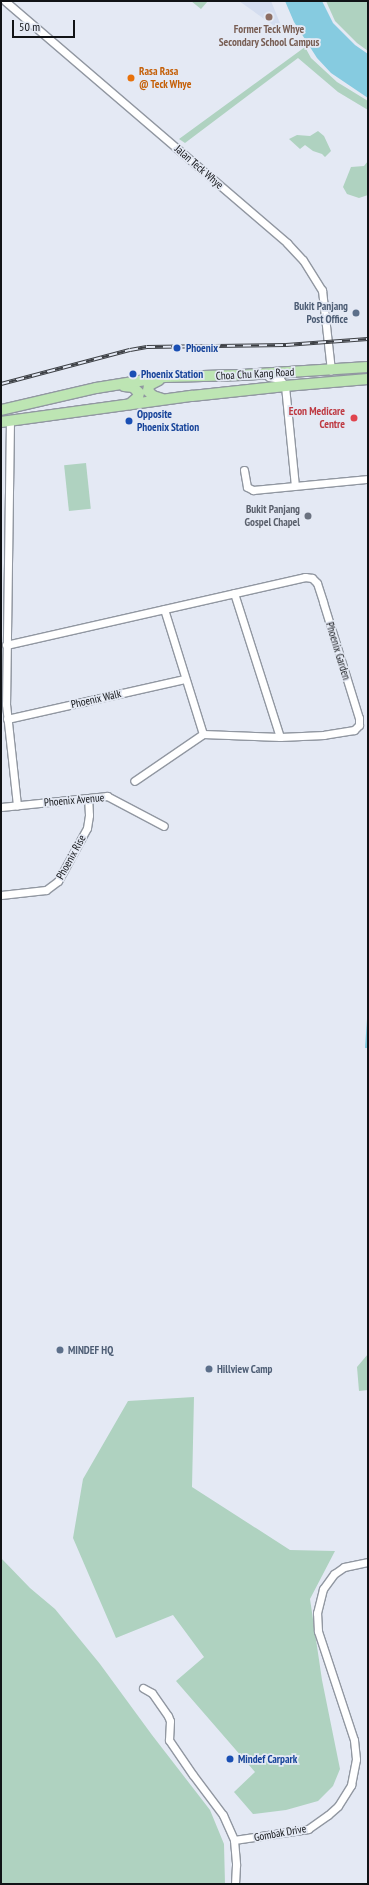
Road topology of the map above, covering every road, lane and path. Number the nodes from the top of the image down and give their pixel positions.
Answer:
1 (5, 1) edge
2 (368, 367) edge
3 (330, 370) junction
4 (254, 374) junction
5 (164, 378) junction
6 (368, 379) edge
7 (117, 385) junction
8 (285, 386) junction
9 (166, 400) junction
10 (130, 404) junction
11 (1, 410) edge
12 (6, 421) edge
13 (244, 470) dead end
14 (368, 479) edge
15 (295, 486) junction
16 (234, 593) junction
17 (164, 609) junction
18 (6, 645) junction
19 (185, 679) junction
20 (8, 719) junction
21 (203, 734) junction
22 (280, 737) junction
23 (134, 781) dead end
24 (88, 798) junction
25 (17, 805) junction
26 (1, 807) edge
27 (164, 826) dead end
28 (1, 895) edge
29 (368, 1562) edge
30 (143, 1688) dead end
31 (234, 1840) junction
32 (235, 1884) edge

1 - 3 street, Jalan Teck Whye
2 - 3 main road, Choa Chu Kang Road
3 - 4 main road, Choa Chu Kang Road
4 - 5 main road, Choa Chu Kang Road
4 - 8 street
5 - 7 main road, Choa Chu Kang Road
5 - 9 main road
6 - 8 main road, Choa Chu Kang Road
7 - 10 main road
7 - 11 main road, Choa Chu Kang Road
8 - 9 main road, Choa Chu Kang Road
8 - 15 street
9 - 10 main road, Choa Chu Kang Road
10 - 12 main road, Choa Chu Kang Road
12 - 18 street
13 - 15 street
14 - 15 street
16 - 17 street, Phoenix Garden
16 - 22 street
16 - 22 street, Phoenix Garden
17 - 18 street, Phoenix Garden
17 - 19 street
18 - 20 street
19 - 20 street, Phoenix Walk
19 - 21 street
20 - 25 street
21 - 22 street, Phoenix Garden
21 - 23 street
24 - 25 street, Phoenix Avenue
24 - 27 street, Phoenix Avenue
24 - 28 street, Phoenix Rise
25 - 26 street, Phoenix Avenue
29 - 31 street, Gombak Drive
30 - 31 street
31 - 32 street

